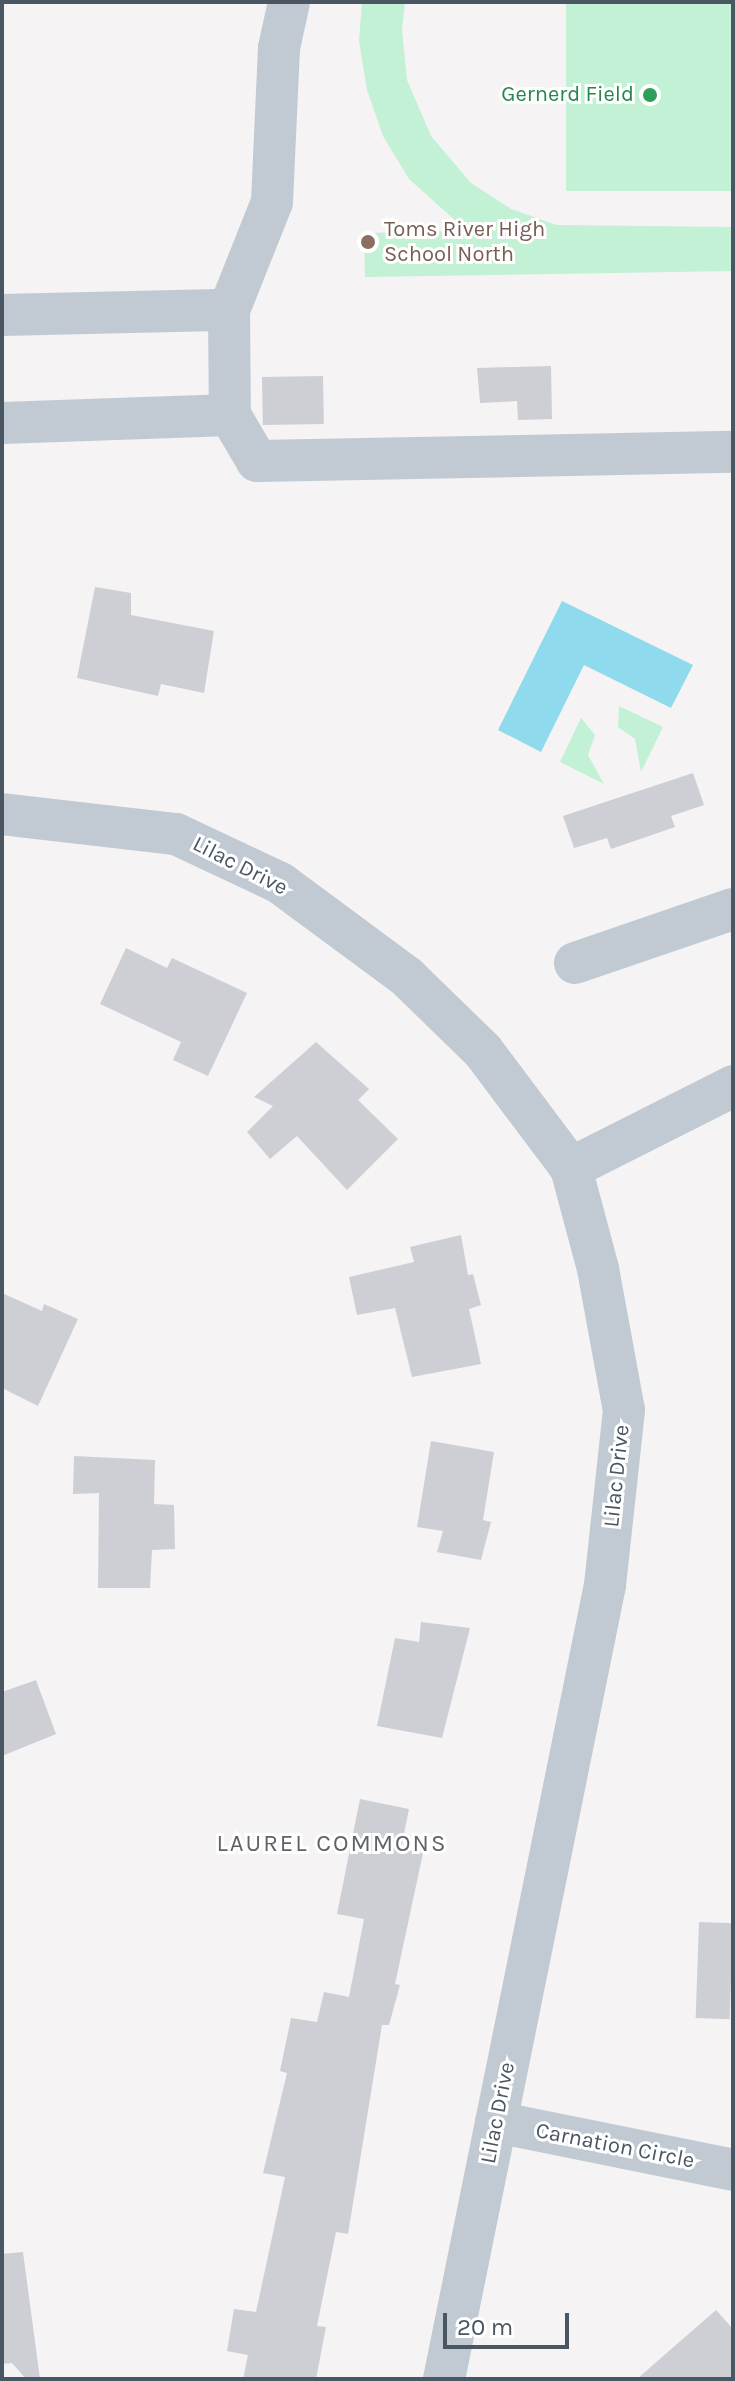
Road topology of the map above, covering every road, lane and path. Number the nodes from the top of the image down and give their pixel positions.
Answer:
1 (289, 2) edge
2 (229, 310) junction
3 (2, 315) edge
4 (230, 415) junction
5 (2, 423) edge
6 (733, 452) edge
7 (2, 814) edge
8 (733, 909) edge
9 (575, 963) dead end
10 (733, 1086) edge
11 (571, 1168) junction
12 (496, 2122) junction
13 (733, 2170) edge
14 (444, 2379) edge

1 - 2 street
2 - 3 street
2 - 4 street
4 - 5 street
4 - 6 street
7 - 11 street, Lilac Drive
8 - 9 street
10 - 11 street
11 - 12 street, Lilac Drive
12 - 13 street, Carnation Circle
12 - 14 street, Lilac Drive

